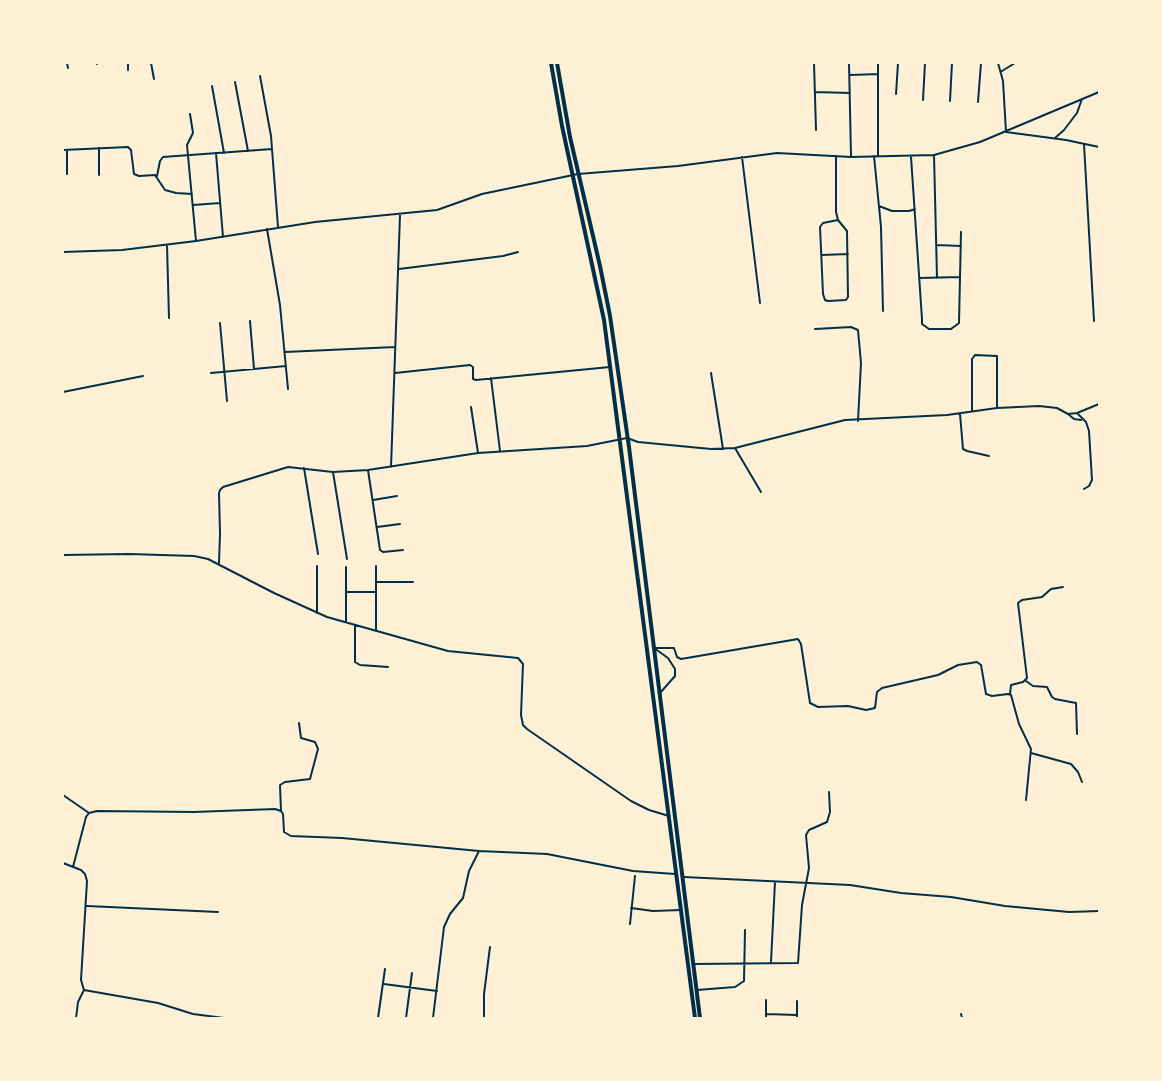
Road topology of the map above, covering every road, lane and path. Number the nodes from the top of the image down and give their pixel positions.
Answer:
1 (67, 63) edge
2 (128, 63) edge
3 (151, 63) edge
4 (551, 63) edge
5 (557, 63) edge
6 (814, 63) edge
7 (849, 63) edge
8 (878, 63) edge
9 (898, 63) edge
10 (925, 63) edge
11 (952, 63) edge
12 (981, 63) edge
13 (998, 63) edge
14 (1015, 63) edge
15 (68, 68) dead end
16 (128, 70) dead end
17 (1001, 71) junction
18 (878, 74) junction
19 (850, 75) junction
20 (260, 76) dead end
21 (154, 79) dead end
22 (235, 82) dead end
23 (212, 86) dead end
24 (815, 92) junction
25 (1099, 92) edge
26 (850, 93) junction
27 (896, 94) dead end
28 (1082, 98) junction
29 (923, 100) dead end
30 (950, 101) dead end
31 (978, 102) dead end
32 (190, 114) dead end
33 (816, 130) dead end
34 (1064, 130) junction
35 (1006, 132) junction
36 (1055, 138) junction
37 (1066, 140) junction
38 (1084, 144) junction
39 (1099, 147) edge
40 (99, 148) junction
41 (272, 149) junction
42 (65, 150) edge
43 (249, 151) junction
44 (216, 153) junction
45 (224, 153) junction
46 (934, 154) junction
47 (188, 156) junction
48 (836, 156) junction
49 (874, 156) junction
50 (878, 156) junction
51 (742, 157) junction
52 (851, 157) junction
53 (911, 157) junction
54 (66, 174) dead end
55 (99, 175) dead end
56 (575, 175) junction
57 (158, 176) junction
58 (192, 194) junction
59 (220, 203) junction
60 (193, 205) junction
61 (879, 206) junction
62 (915, 209) junction
63 (400, 213) junction
64 (838, 220) junction
65 (278, 227) junction
66 (267, 229) junction
67 (961, 232) dead end
68 (223, 237) junction
69 (196, 241) junction
70 (167, 245) junction
71 (937, 245) junction
72 (961, 246) junction
73 (63, 252) edge
74 (518, 252) dead end
75 (848, 254) junction
76 (822, 255) junction
77 (398, 270) junction
78 (960, 277) junction
79 (919, 278) junction
80 (937, 278) junction
81 (760, 303) dead end
82 (883, 311) dead end
83 (169, 318) dead end
84 (250, 321) dead end
85 (1094, 321) dead end
86 (220, 323) dead end
87 (815, 328) dead end
88 (395, 347) junction
89 (285, 352) junction
90 (286, 366) junction
91 (610, 367) junction
92 (254, 369) junction
93 (224, 372) junction
94 (211, 373) dead end
95 (711, 373) dead end
96 (395, 374) junction
97 (143, 376) dead end
98 (491, 378) junction
99 (288, 389) dead end
100 (63, 392) edge
101 (227, 401) dead end
102 (1099, 404) edge
103 (471, 407) dead end
104 (997, 408) junction
105 (972, 411) junction
106 (1077, 413) junction
107 (960, 414) junction
108 (1068, 414) junction
109 (1083, 420) junction
110 (858, 421) junction
111 (620, 438) junction
112 (627, 438) junction
113 (735, 448) junction
114 (723, 449) junction
115 (501, 451) junction
116 (478, 453) junction
117 (989, 456) dead end
118 (392, 467) junction
119 (304, 468) junction
120 (368, 470) junction
121 (333, 472) junction
122 (1084, 489) dead end
123 (761, 492) dead end
124 (397, 496) dead end
125 (373, 500) junction
126 (400, 524) dead end
127 (377, 527) junction
128 (403, 549) dead end
129 (318, 554) dead end
130 (63, 555) edge
131 (347, 559) dead end
132 (219, 563) junction
133 (317, 566) dead end
134 (376, 566) dead end
135 (346, 567) dead end
136 (376, 582) junction
137 (413, 582) dead end
138 (1063, 587) dead end
139 (346, 592) junction
140 (376, 592) junction
141 (317, 613) junction
142 (346, 622) junction
143 (355, 625) junction
144 (376, 631) junction
145 (654, 648) junction
146 (388, 667) dead end
147 (1026, 681) junction
148 (660, 694) junction
149 (1010, 694) junction
150 (299, 723) dead end
151 (1077, 734) dead end
152 (1031, 753) junction
153 (1082, 782) dead end
154 (829, 792) dead end
155 (63, 795) edge
156 (1026, 800) dead end
157 (281, 811) junction
158 (89, 813) junction
159 (669, 816) junction
160 (479, 851) junction
161 (63, 863) edge
162 (73, 867) junction
163 (675, 874) junction
164 (635, 876) dead end
165 (683, 879) junction
166 (776, 882) junction
167 (677, 883) junction
168 (807, 883) junction
169 (87, 906) junction
170 (631, 908) junction
171 (681, 910) junction
172 (1099, 911) edge
173 (218, 912) dead end
174 (630, 924) dead end
175 (745, 930) dead end
176 (490, 947) dead end
177 (745, 962) junction
178 (771, 962) junction
179 (694, 964) junction
180 (386, 969) dead end
181 (412, 973) dead end
182 (384, 984) junction
183 (410, 987) junction
184 (84, 990) junction
185 (697, 990) junction
186 (437, 991) junction
187 (766, 1000) dead end
188 (798, 1001) dead end
189 (961, 1014) dead end
190 (192, 1016) edge
191 (766, 1016) edge
192 (797, 1016) edge
193 (76, 1018) edge
194 (224, 1018) edge
195 (378, 1018) edge
196 (406, 1018) edge
197 (433, 1018) edge
198 (484, 1018) edge
199 (695, 1018) edge
200 (700, 1018) edge
201 (962, 1018) edge

1 - 15 street
2 - 16 street
3 - 21 street
4 - 56 main road
5 - 56 main road
6 - 24 street
7 - 19 street
8 - 18 street
9 - 27 street
10 - 29 street
11 - 30 street
12 - 31 street
13 - 17 street
14 - 17 street
17 - 35 street
18 - 19 street
18 - 50 street
19 - 26 street
20 - 41 street
22 - 43 street
23 - 45 street
24 - 26 street
24 - 33 street
25 - 28 street
26 - 52 street
28 - 34 street
28 - 35 street
32 - 47 street
34 - 36 street
34 - 37 street
35 - 36 street
35 - 46 street
36 - 37 street
37 - 38 street
38 - 39 street
38 - 85 street
40 - 42 street
40 - 55 street
40 - 57 street
41 - 43 street
41 - 65 street
42 - 54 street
43 - 45 street
44 - 45 street
44 - 47 street
44 - 59 street
46 - 53 street
46 - 71 street
47 - 57 street
47 - 58 street
48 - 51 street
48 - 52 street
48 - 64 street
49 - 50 street
49 - 52 street
49 - 61 street
50 - 53 street
51 - 56 street
51 - 81 street
53 - 62 street
56 - 63 street
56 - 91 main road
56 - 112 main road
57 - 58 street
58 - 60 street
59 - 60 street
59 - 68 street
60 - 69 street
61 - 62 street
61 - 82 street
62 - 79 street
63 - 65 street
63 - 77 street
64 - 75 street
64 - 76 street
65 - 66 street
66 - 68 street
66 - 89 street
67 - 72 street
68 - 69 street
69 - 70 street
70 - 73 street
70 - 83 street
71 - 72 street
71 - 80 street
72 - 78 street
74 - 77 street
75 - 76 street
75 - 76 street
77 - 88 street
78 - 79 street
78 - 80 street
79 - 80 street
84 - 92 street
86 - 93 street
87 - 110 street
88 - 89 street
88 - 96 street
89 - 90 street
90 - 92 street
90 - 99 street
91 - 98 street
91 - 111 main road
92 - 93 street
93 - 94 street
93 - 101 street
95 - 114 street
96 - 98 street
96 - 118 street
97 - 100 street
98 - 115 street
102 - 106 street
103 - 116 street
104 - 105 street
104 - 105 street
104 - 108 street
105 - 107 street
106 - 108 street
106 - 109 street
107 - 110 street
107 - 117 street
108 - 109 street
109 - 122 street
110 - 113 street
111 - 112 street
111 - 115 street
111 - 159 main road
112 - 114 street
112 - 145 main road
113 - 114 street
113 - 123 street
115 - 116 street
116 - 118 street
118 - 120 street
119 - 121 street
119 - 129 street
119 - 132 street
120 - 121 street
120 - 125 street
121 - 131 street
124 - 125 street
125 - 127 street
126 - 127 street
127 - 128 street
130 - 132 street
132 - 141 street
133 - 141 street
134 - 136 street
135 - 139 street
136 - 137 street
136 - 140 street
138 - 147 street
139 - 140 street
139 - 142 street
140 - 144 street
141 - 142 street
142 - 143 street
143 - 144 street
143 - 146 street
144 - 159 street
145 - 148 main road
145 - 148 street
145 - 149 street
147 - 149 street
147 - 151 street
148 - 165 main road
149 - 152 street
150 - 157 street
152 - 153 street
152 - 156 street
154 - 168 street
155 - 158 street
157 - 158 street
157 - 160 street
158 - 162 street
159 - 163 main road
160 - 163 street
160 - 186 street
161 - 162 street
162 - 169 street
163 - 167 main road
164 - 170 street
165 - 166 street
165 - 167 main road
165 - 179 main road
166 - 168 street
166 - 178 street
167 - 171 main road
168 - 172 street
168 - 178 street
169 - 173 street
169 - 184 street
170 - 171 street
170 - 174 street
171 - 199 main road
175 - 177 street
176 - 198 street
177 - 178 street
177 - 179 street
177 - 185 street
179 - 185 main road
180 - 182 street
181 - 183 street
182 - 183 street
182 - 195 street
183 - 186 street
183 - 196 street
184 - 190 street
184 - 193 street
185 - 200 main road
186 - 197 street
187 - 191 street
188 - 192 street
189 - 201 street
190 - 194 street
191 - 192 street

